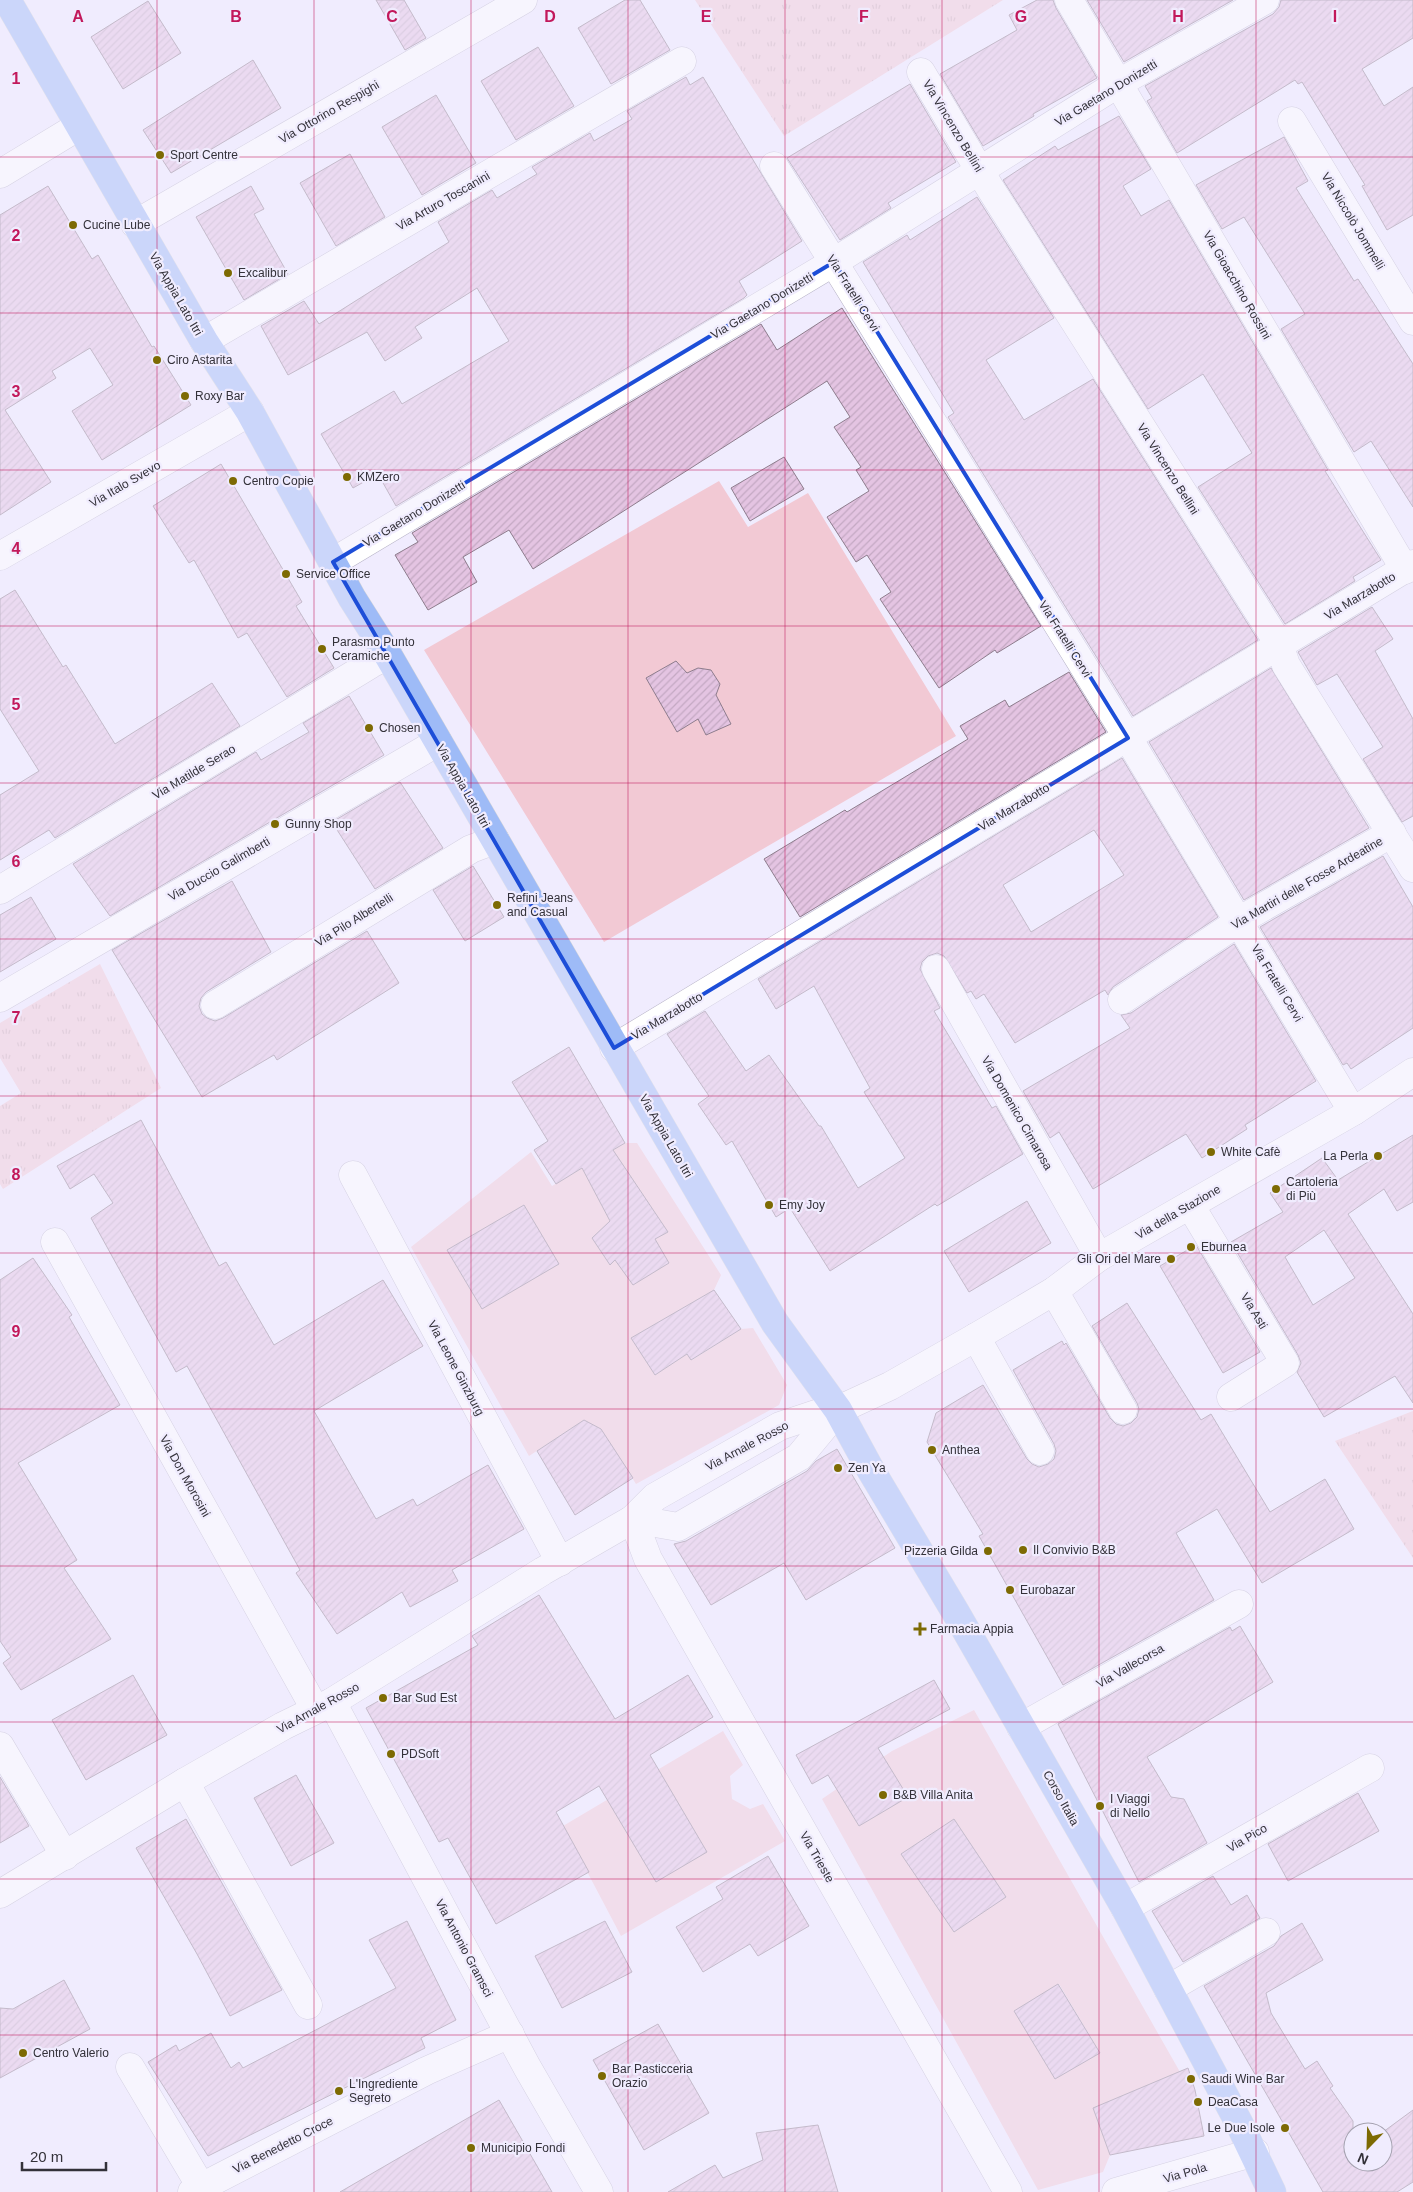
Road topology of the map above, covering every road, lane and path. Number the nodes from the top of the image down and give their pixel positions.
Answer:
1 (7, 0) edge
2 (523, 0) edge
3 (1069, 0) edge
4 (1265, 0) edge
5 (682, 61) dead end
6 (921, 72) dead end
7 (1119, 83) junction
8 (1292, 121) dead end
9 (79, 126) junction
10 (774, 166) dead end
11 (980, 170) junction
12 (0, 174) edge
13 (135, 224) junction
14 (834, 262) junction
15 (1413, 321) edge
16 (204, 341) junction
17 (250, 412) junction
18 (0, 556) edge
19 (333, 562) junction
20 (1409, 567) edge
21 (1279, 644) junction
22 (388, 655) junction
23 (1128, 738) junction
24 (438, 742) junction
25 (1392, 833) junction
26 (495, 840) junction
27 (1413, 868) edge
28 (0, 890) edge
29 (1240, 921) junction
30 (936, 969) dead end
31 (0, 998) edge
32 (1122, 1000) dead end
33 (216, 1005) dead end
34 (614, 1048) junction
35 (1411, 1079) edge
36 (1354, 1111) junction
37 (353, 1174) dead end
38 (1190, 1204) junction
39 (55, 1242) dead end
40 (1099, 1257) junction
41 (1054, 1291) junction
42 (976, 1338) junction
43 (1231, 1397) dead end
44 (838, 1410) junction
45 (1123, 1410) dead end
46 (1040, 1452) dead end
47 (633, 1519) junction
48 (560, 1562) junction
49 (1238, 1604) dead end
50 (324, 1706) junction
51 (1021, 1727) junction
52 (0, 1746) edge
53 (1370, 1768) dead end
54 (186, 1782) junction
55 (65, 1856) junction
56 (0, 1894) edge
57 (1125, 1908) junction
58 (1266, 1932) dead end
59 (1168, 1989) junction
60 (308, 2005) dead end
61 (510, 2034) junction
62 (130, 2067) dead end
63 (1255, 2152) junction
64 (199, 2190) edge
65 (599, 2192) edge
66 (1008, 2192) edge
67 (1116, 2192) edge
68 (1272, 2192) edge

1 - 9 main road, Via Appia Lato Itri
2 - 13 street, Via Ottorino Respighi
3 - 7 street, Via Gioacchino Rossini
4 - 7 street, Via Gaetano Donizetti
5 - 16 street, Via Arturo Toscanini
6 - 11 street, Via Vincenzo Bellini
7 - 11 street, Via Gaetano Donizetti
7 - 20 street, Via Gioacchino Rossini
8 - 15 street, Via Niccolò Jommelli
9 - 12 street
9 - 13 main road, Via Appia Lato Itri
10 - 14 street, Via Fratelli Cervi
11 - 14 street, Via Gaetano Donizetti
11 - 21 street, Via Vincenzo Bellini
13 - 16 main road, Via Appia Lato Itri
14 - 19 street, Via Gaetano Donizetti
14 - 23 street, Via Fratelli Cervi
16 - 17 main road, Via Appia Lato Itri
17 - 18 street, Via Italo Svevo
17 - 19 main road, Via Appia Lato Itri
19 - 22 main road, Via Appia Lato Itri
20 - 21 street, Via Marzabotto
21 - 23 street, Via Marzabotto
21 - 25 street, Via Vincenzo Bellini
22 - 24 main road, Via Appia Lato Itri
22 - 28 street, Via Matilde Serao
23 - 29 street, Via Fratelli Cervi
23 - 34 street, Via Marzabotto
24 - 26 main road, Via Appia Lato Itri
24 - 31 street, Via Duccio Galimberti
25 - 27 street, Via Vincenzo Bellini
25 - 29 street, Via Martiri delle Fosse Ardeatine
26 - 33 street, Via Pilo Albertelli
26 - 34 main road, Via Appia Lato Itri
29 - 32 street, Via Martiri delle Fosse Ardeatine
29 - 36 street, Via Fratelli Cervi
30 - 40 street, Via Domenico Cimarosa
34 - 44 main road, Via Appia Lato Itri
35 - 36 street, Via della Stazione
36 - 38 street, Via della Stazione
37 - 48 street, Via Leone Ginzburg
38 - 40 street, Via della Stazione
38 - 43 street, Via Asti
39 - 50 street, Via Don Morosini
40 - 41 street, Via della Stazione
41 - 42 street, Via della Stazione
41 - 45 street
42 - 44 street, Via della Stazione
42 - 46 street
44 - 47 street, Via Arnale Rosso
44 - 47 street
44 - 51 main road, Corso Italia
47 - 48 street, Via Arnale Rosso
47 - 66 street, Via Trieste
48 - 50 street, Via Arnale Rosso
49 - 51 street, Via Vallecorsa
50 - 54 street, Via Arnale Rosso
50 - 61 street, Via Antonio Gramsci
51 - 57 main road, Corso Italia
52 - 55 street
53 - 57 street, Via Pico
54 - 55 street, Via Arnale Rosso
54 - 60 street
55 - 56 street, Via Arnale Rosso
57 - 59 main road, Corso Italia
58 - 59 street
59 - 63 main road, Corso Italia
61 - 64 street, Via Benedetto Croce
61 - 65 street, Via Antonio Gramsci
62 - 64 street
63 - 67 street, Via Pola
63 - 68 main road, Corso Italia

